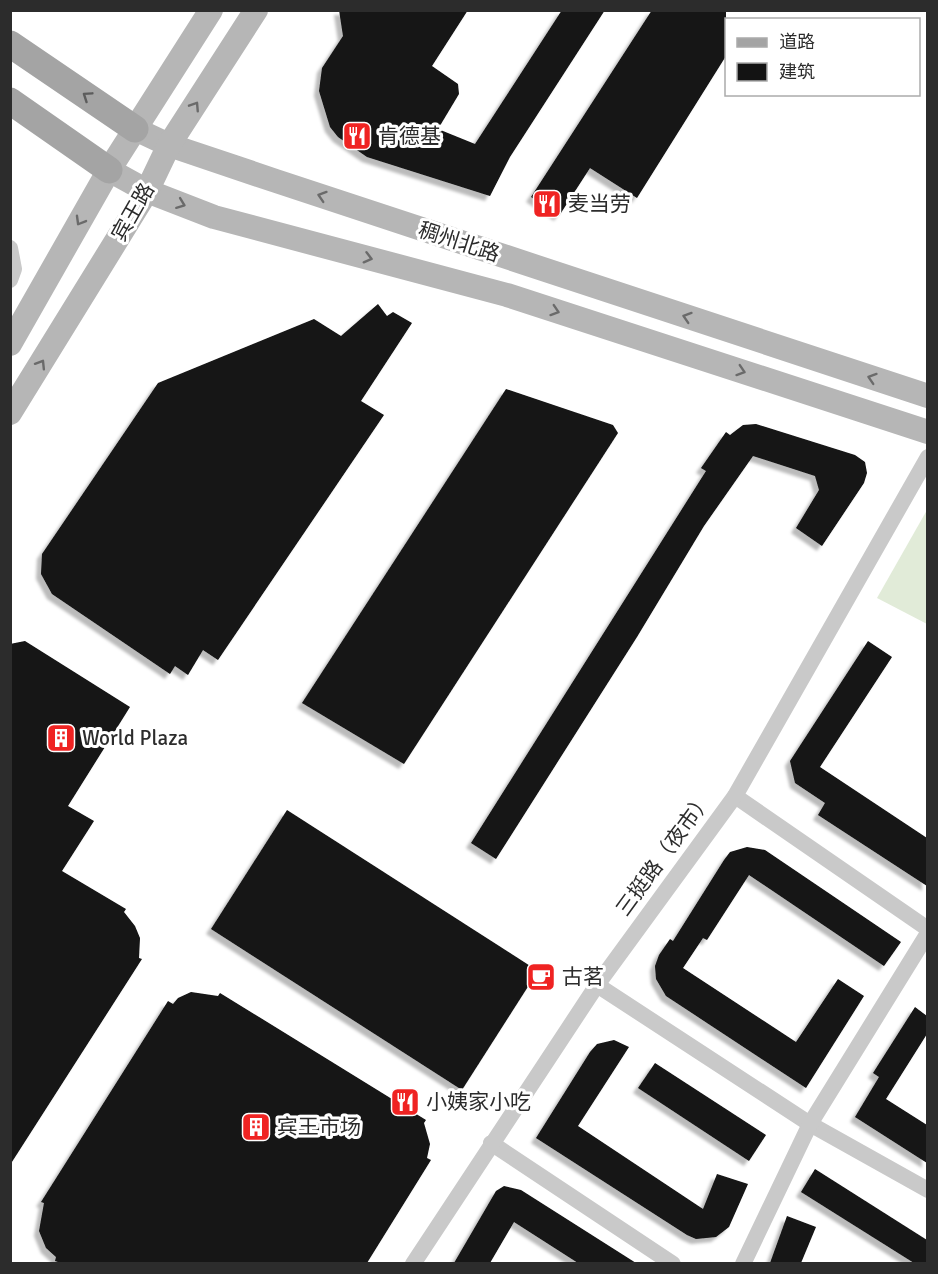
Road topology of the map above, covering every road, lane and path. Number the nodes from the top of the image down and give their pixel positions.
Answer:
1 (211, 10) edge
2 (256, 10) edge
3 (10, 45) edge
4 (10, 100) edge
5 (135, 129) junction
6 (170, 145) junction
7 (109, 170) junction
8 (147, 191) junction
9 (10, 248) edge
10 (10, 280) edge
11 (10, 344) edge
12 (927, 396) edge
13 (10, 413) edge
14 (927, 432) edge
15 (927, 457) edge
16 (735, 796) junction
17 (927, 931) edge
18 (597, 985) junction
19 (810, 1124) junction
20 (491, 1143) junction
21 (927, 1190) edge
22 (413, 1263) edge
23 (673, 1263) edge
24 (743, 1263) edge

1 - 5 main road, 宾王路
6 -> 2 main road, 宾王路
5 -> 3 main road, 稠州北路
4 - 7 main road, 稠州北路
5 - 6 main road, 稠州北路
5 - 7 main road, 宾王路
6 - 8 main road, 宾王路
12 -> 6 main road, 稠州北路
7 - 8 main road, 稠州北路
7 -> 11 main road, 宾王路
13 -> 8 main road, 宾王路
8 -> 14 main road, 稠州北路
9 - 10 street
15 - 16 street, 三挺路（夜市）
16 - 17 street
16 - 18 street, 三挺路（夜市）
17 - 19 street
18 - 19 street
18 - 20 street, 三挺路（夜市）
19 - 21 street
19 - 24 street
20 - 22 street, 三挺路（夜市）
20 - 23 street

